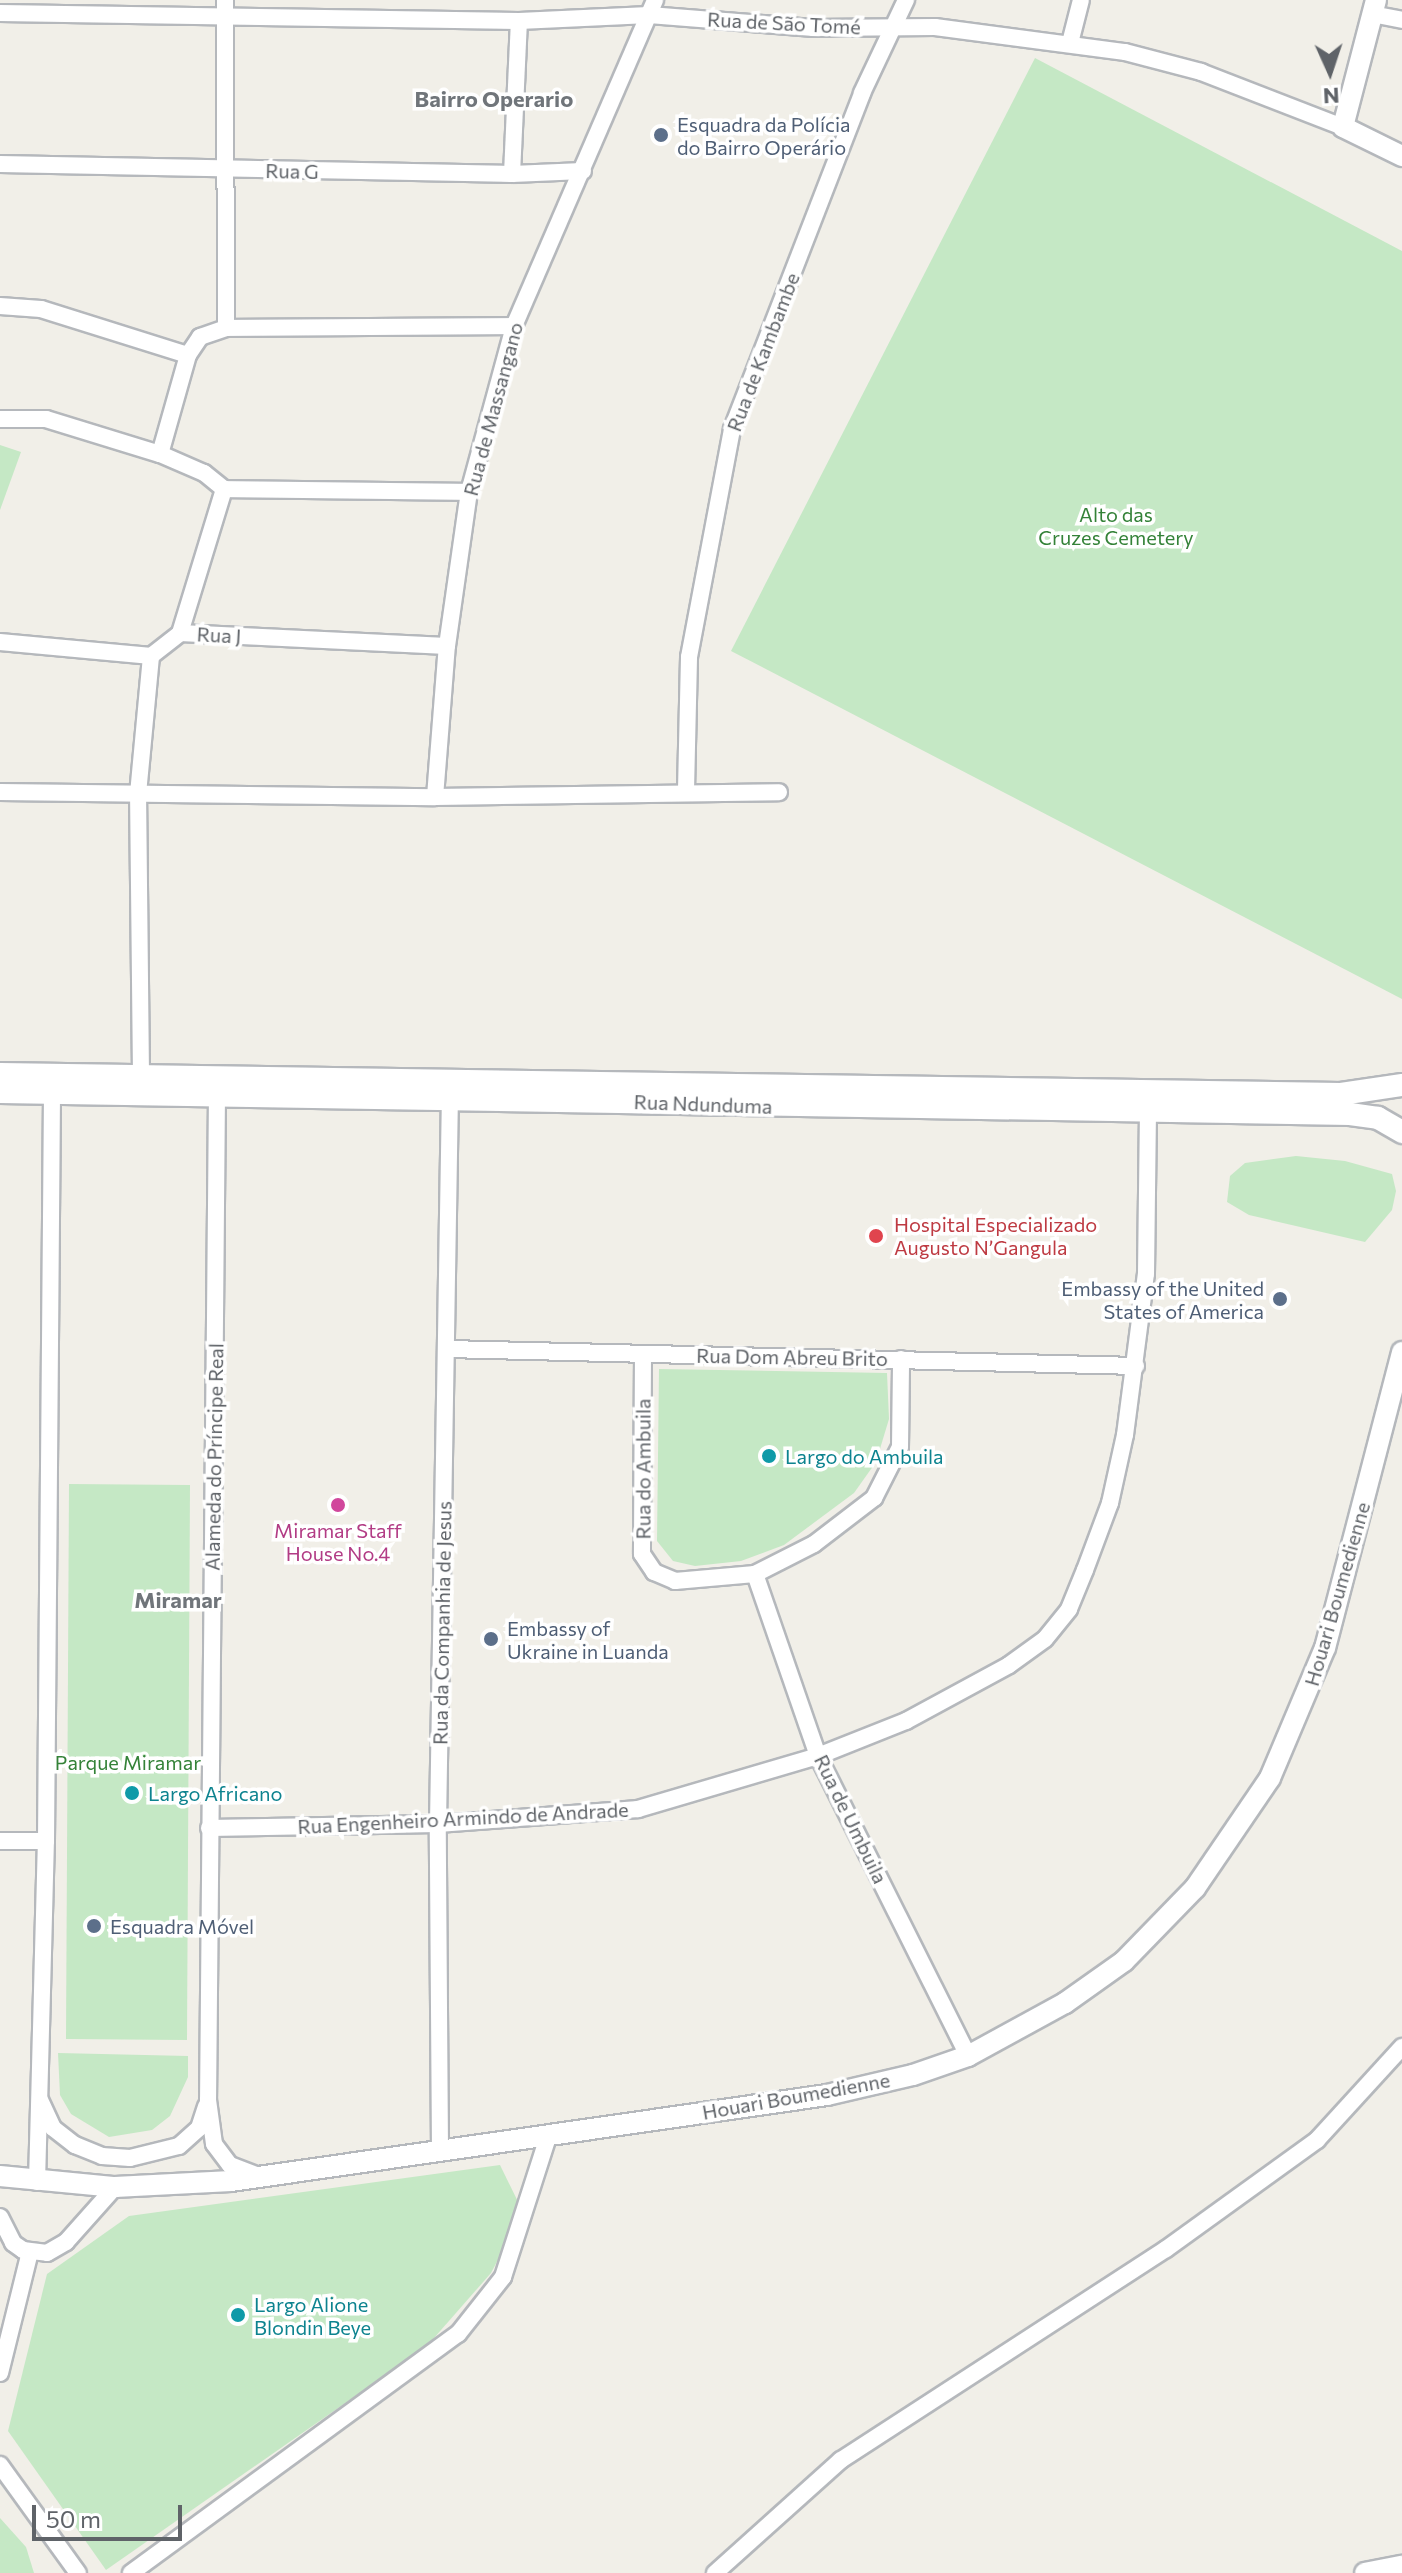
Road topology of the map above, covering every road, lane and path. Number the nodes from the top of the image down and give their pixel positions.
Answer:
1 (225, 0) edge
2 (906, 0) edge
3 (1081, 0) edge
4 (1374, 7) edge
5 (652, 8) edge
6 (0, 13) edge
7 (224, 18) junction
8 (1402, 20) edge
9 (519, 21) junction
10 (894, 27) junction
11 (1070, 43) junction
12 (1343, 127) junction
13 (1402, 156) edge
14 (0, 164) edge
15 (224, 170) junction
16 (583, 171) junction
17 (512, 174) junction
18 (0, 306) edge
19 (514, 326) junction
20 (226, 328) junction
21 (188, 355) junction
22 (0, 419) edge
23 (160, 454) junction
24 (224, 489) junction
25 (469, 492) junction
26 (180, 633) junction
27 (0, 642) edge
28 (447, 646) junction
29 (151, 656) junction
30 (686, 790) junction
31 (0, 792) edge
32 (779, 792) dead end
33 (138, 794) junction
34 (435, 797) junction
35 (0, 1074) edge
36 (82, 1075) junction
37 (141, 1076) junction
38 (183, 1076) junction
39 (1402, 1085) edge
40 (0, 1092) edge
41 (52, 1092) junction
42 (217, 1093) junction
43 (450, 1096) junction
44 (1148, 1111) junction
45 (1402, 1132) edge
46 (447, 1349) junction
47 (1402, 1352) edge
48 (643, 1354) junction
49 (901, 1359) junction
50 (1136, 1366) junction
51 (755, 1574) junction
52 (818, 1756) junction
53 (438, 1824) junction
54 (209, 1828) junction
55 (0, 1841) edge
56 (46, 1841) junction
57 (1402, 2047) edge
58 (968, 2056) junction
59 (39, 2099) junction
60 (208, 2100) junction
61 (549, 2134) junction
62 (440, 2151) junction
63 (0, 2176) edge
64 (263, 2177) junction
65 (37, 2182) junction
66 (115, 2187) junction
67 (0, 2217) edge
68 (30, 2252) junction
69 (0, 2373) edge
70 (0, 2465) edge
71 (1402, 2566) edge
72 (78, 2573) edge
73 (131, 2573) edge
74 (715, 2573) edge
75 (1365, 2573) edge

1 - 7 street
2 - 10 street, Rua de Kambambe
3 - 11 street
4 - 8 street
4 - 12 street
5 - 9 street, Rua de São Tomé
5 - 10 street, Rua de São Tomé
5 - 16 street, Rua de Massangano
6 - 7 street, Rua de São Tomé
7 - 9 street, Rua de São Tomé
7 - 15 street
9 - 17 street
10 - 11 street, Rua de São Tomé
10 - 30 street, Rua de Kambambe
11 - 12 street, Rua de São Tomé
12 - 13 street, Rua de São Tomé
14 - 15 street, Rua G
15 - 17 street, Rua G
15 - 20 street
16 - 17 street, Rua G
16 - 19 street, Rua de Massangano
18 - 21 street
19 - 20 street
19 - 25 street, Rua de Massangano
20 - 21 street
21 - 23 street
22 - 23 street
23 - 24 street
24 - 25 street
24 - 26 street
25 - 28 street, Rua de Massangano
26 - 28 street, Rua J
26 - 29 street, Rua J
27 - 29 street
28 - 34 street, Rua de Massangano
29 - 33 street
30 - 32 street
30 - 34 street
31 - 33 street
33 - 34 street
33 - 37 street
35 - 36 main road, Rua Ndunduma
36 - 37 main road, Rua Ndunduma
36 - 41 street
37 - 38 main road, Rua Ndunduma
38 - 39 main road, Rua Ndunduma
38 - 42 street
40 - 41 main road, Rua Ndunduma
41 - 42 main road, Rua Ndunduma
41 - 56 street
42 - 43 main road, Rua Ndunduma
42 - 54 street, Alameda do Príncipe Real
43 - 44 main road, Rua Ndunduma
43 - 46 street, Rua da Companhia de Jesus
44 - 45 main road, Rua Ndunduma
44 - 50 street, Rua Engenheiro Armindo de Andrade
46 - 48 street, Rua Dom Abreu Brito
46 - 53 street, Rua da Companhia de Jesus
47 - 58 street, Houari Boumedienne
48 - 49 street, Rua Dom Abreu Brito
48 - 51 street, Rua do Ambuila
49 - 50 street, Rua Dom Abreu Brito
49 - 51 street, Rua do Ambuila
50 - 52 street, Rua Engenheiro Armindo de Andrade
51 - 52 street, Rua de Umbuila
52 - 53 street, Rua Engenheiro Armindo de Andrade
52 - 58 street, Rua de Umbuila
53 - 54 street, Rua Engenheiro Armindo de Andrade
53 - 62 street, Rua da Companhia de Jesus
54 - 60 street, Alameda do Príncipe Real
55 - 56 street
56 - 59 street
57 - 74 street
58 - 61 street, Houari Boumedienne
59 - 60 street, Alameda do Príncipe Real
59 - 65 street
60 - 64 street, Alameda do Príncipe Real
61 - 62 street, Houari Boumedienne
61 - 73 street
62 - 64 street, Houari Boumedienne
63 - 65 street, Houari Boumedienne
64 - 66 street, Houari Boumedienne
65 - 66 street, Houari Boumedienne
66 - 68 street
67 - 68 street
68 - 69 street
70 - 72 street
71 - 75 street

